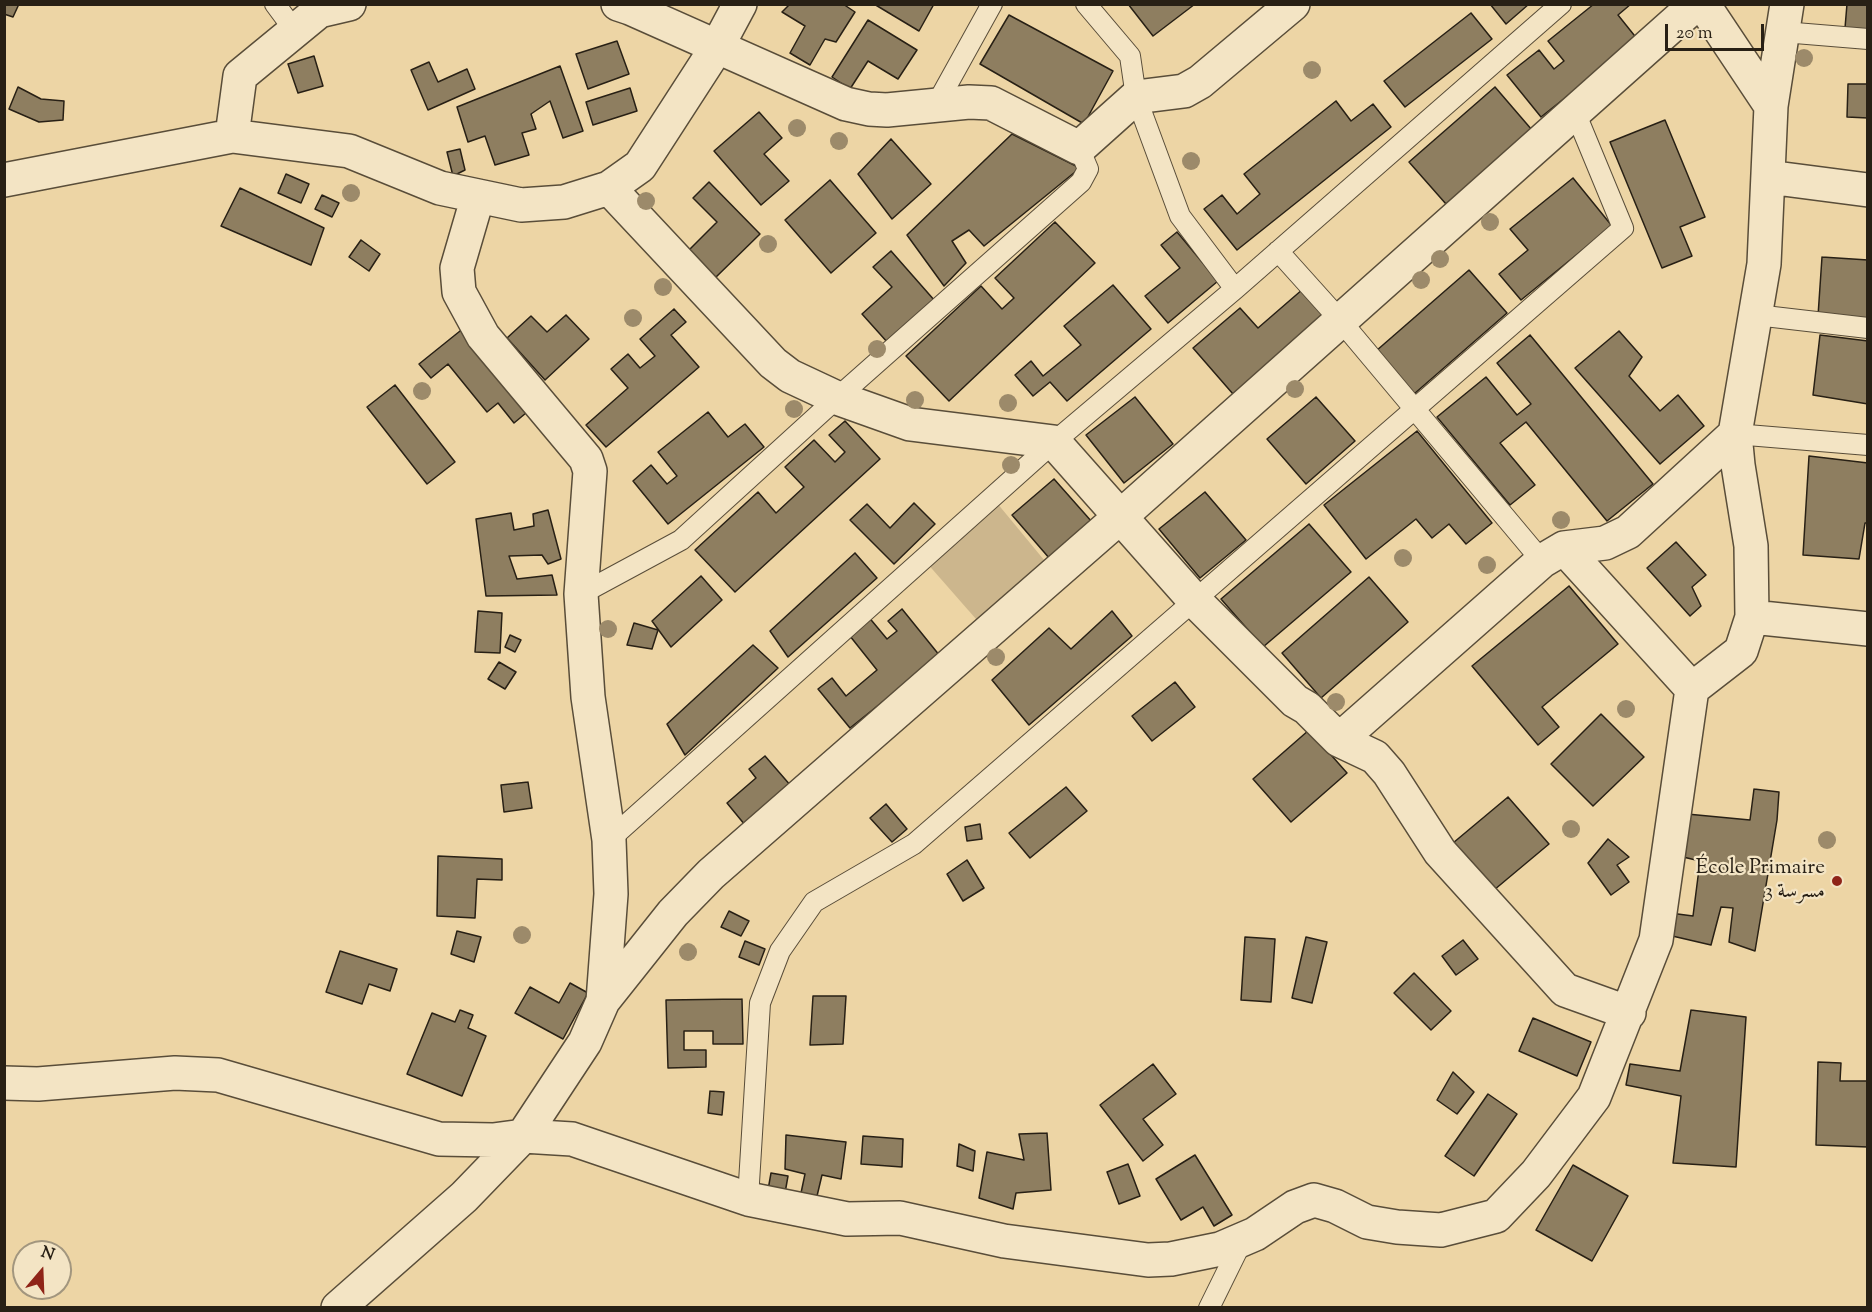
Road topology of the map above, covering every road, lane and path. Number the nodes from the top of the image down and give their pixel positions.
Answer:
1 (274, 4) edge
2 (349, 4) edge
3 (618, 4) edge
4 (740, 4) edge
5 (992, 4) edge
6 (1086, 4) edge
7 (1293, 4) edge
8 (1561, 4) edge
9 (1696, 4) edge
10 (1703, 4) edge
11 (1785, 18) edge
12 (295, 31) junction
13 (1868, 39) edge
14 (717, 47) junction
15 (1136, 97) junction
16 (936, 105) junction
17 (1771, 106) junction
18 (1575, 112) junction
19 (232, 136) junction
20 (1079, 148) junction
21 (1768, 177) junction
22 (4, 180) edge
23 (609, 188) junction
24 (1868, 190) edge
25 (478, 196) junction
26 (1278, 251) junction
27 (1235, 289) junction
28 (1756, 315) junction
29 (1340, 320) junction
30 (1868, 328) edge
31 (837, 398) junction
32 (1414, 411) junction
33 (1735, 434) junction
34 (1054, 442) junction
35 (1868, 445) edge
36 (1120, 517) junction
37 (1553, 554) junction
38 (581, 594) junction
39 (1194, 602) junction
40 (1752, 617) junction
41 (1868, 629) edge
42 (1692, 689) junction
43 (1339, 740) junction
44 (609, 840) junction
45 (603, 1001) junction
46 (1629, 1013) junction
47 (4, 1083) edge
48 (524, 1136) junction
49 (748, 1199) junction
50 (1243, 1239) junction
51 (338, 1308) edge
52 (1209, 1308) edge

1 - 12 lane
2 - 12 street
3 - 14 street
4 - 14 street
5 - 16 lane
6 - 15 lane
7 - 15 street
8 - 26 lane
9 - 18 street
10 - 17 street
11 - 13 lane
11 - 17 street
12 - 19 street
14 - 16 street
14 - 23 street
15 - 20 street
15 - 27 lane
16 - 20 street
17 - 21 street
18 - 29 street
18 - 32 lane
19 - 22 street
19 - 25 street
20 - 31 lane
21 - 24 street
21 - 28 street
23 - 25 street
23 - 31 street
25 - 38 street
26 - 27 lane
26 - 29 lane
27 - 34 lane
28 - 30 lane
28 - 33 street
29 - 32 lane
29 - 36 street
31 - 34 street
31 - 38 lane
32 - 37 lane
32 - 39 lane
33 - 35 lane
33 - 37 street
33 - 40 street
34 - 36 street
34 - 44 lane
36 - 39 street
36 - 45 street
37 - 42 street
37 - 43 street
38 - 44 street
39 - 43 street
39 - 49 lane
40 - 41 street
40 - 42 street
42 - 46 street
43 - 46 street
44 - 45 street
45 - 48 street
46 - 50 street
47 - 48 street
48 - 49 street
48 - 51 street
49 - 50 street
50 - 52 lane

